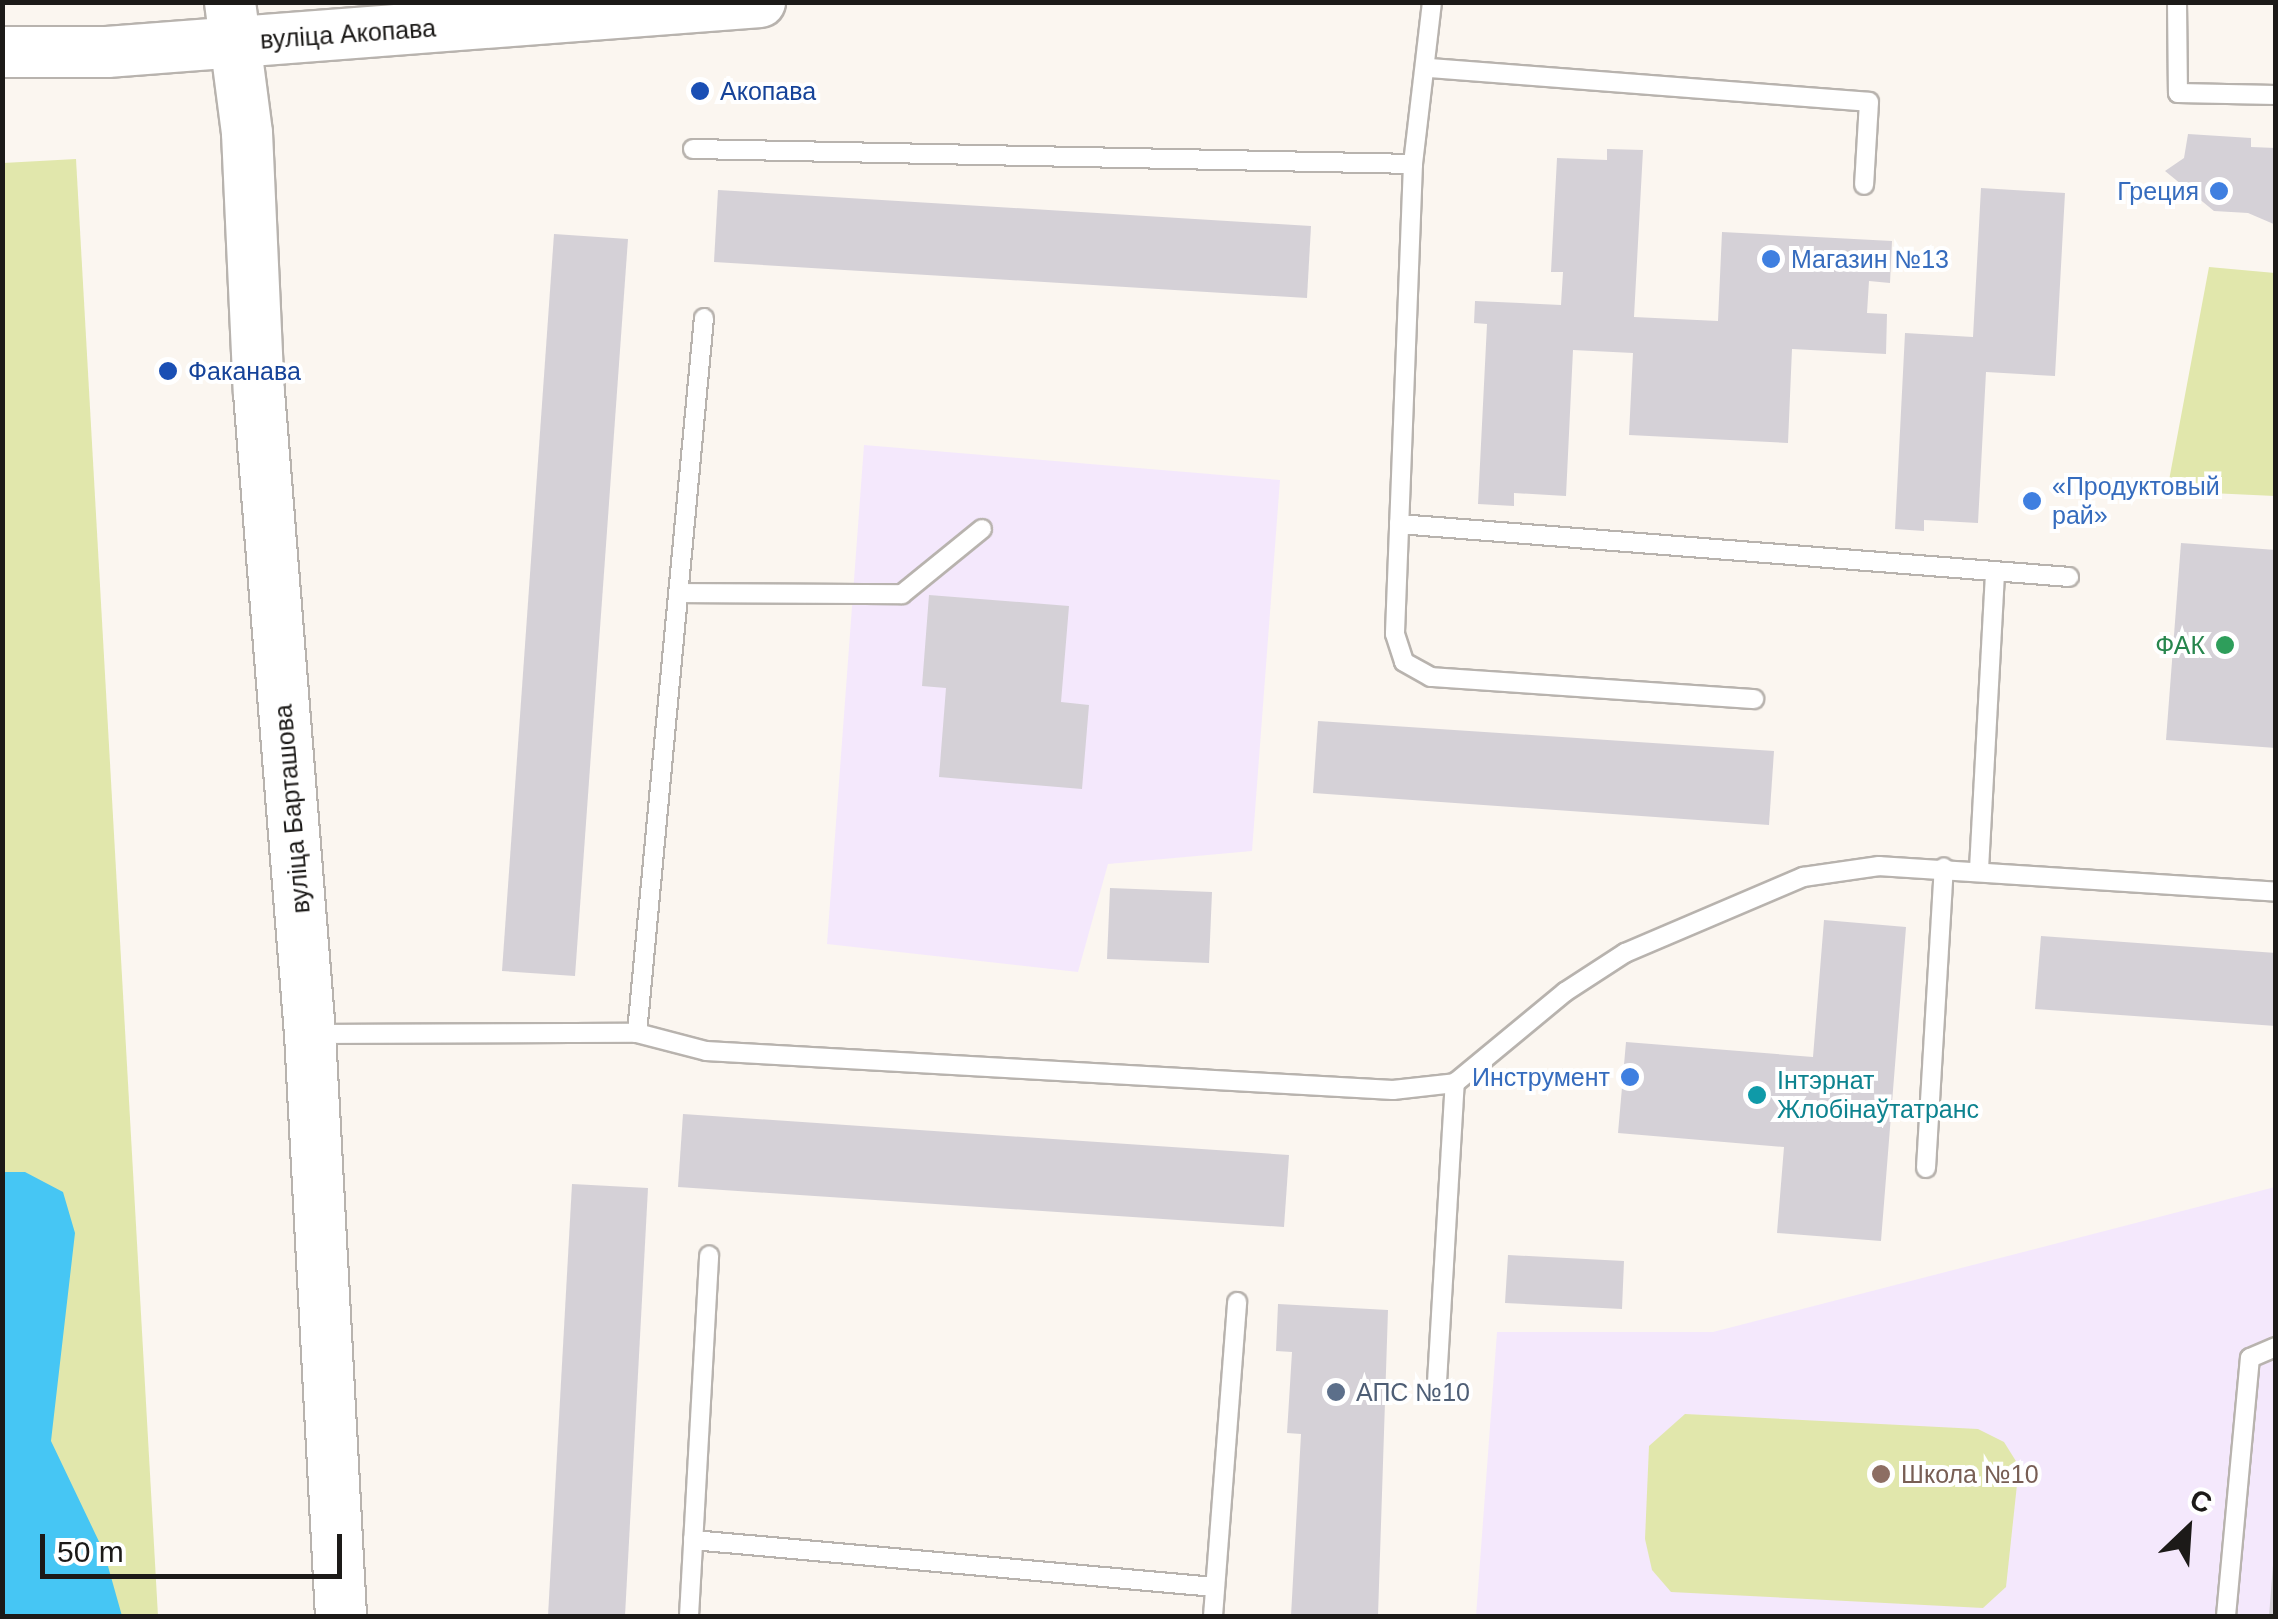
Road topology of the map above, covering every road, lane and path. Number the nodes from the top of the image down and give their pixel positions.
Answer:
1 (760, 2) edge
2 (1432, 2) edge
3 (2177, 2) edge
4 (233, 22) edge
5 (2, 52) edge
6 (1429, 68) junction
7 (2276, 95) edge
8 (692, 150) dead end
9 (1413, 164) junction
10 (1864, 186) dead end
11 (704, 318) dead end
12 (1399, 524) junction
13 (982, 529) dead end
14 (1995, 572) junction
15 (2069, 577) dead end
16 (678, 593) junction
17 (1754, 698) dead end
18 (1944, 868) junction
19 (1979, 869) junction
20 (2276, 892) edge
21 (310, 1034) junction
22 (637, 1034) junction
23 (1455, 1082) junction
24 (1926, 1168) dead end
25 (708, 1256) dead end
26 (1237, 1302) dead end
27 (2276, 1348) edge
28 (1437, 1382) dead end
29 (693, 1540) junction
30 (1214, 1587) junction
31 (341, 1616) edge
32 (689, 1616) edge
33 (1213, 1616) edge
34 (2226, 1616) edge

1 - 4 main road, вуліца Акопава
2 - 6 lane
3 - 7 lane
4 - 5 main road, вуліца Акопава
4 - 21 main road, вуліца Барташова
6 - 9 lane
6 - 10 lane
8 - 9 lane
9 - 12 lane
11 - 16 lane
12 - 14 lane
12 - 17 lane
13 - 16 lane
14 - 15 lane
14 - 19 lane
16 - 22 lane
18 - 19 lane
18 - 23 lane
18 - 24 lane
19 - 20 lane
21 - 22 lane
21 - 31 main road, вуліца Барташова
22 - 23 lane
23 - 28 lane
25 - 29 lane
26 - 30 lane
27 - 34 lane
29 - 30 lane
29 - 32 lane
30 - 33 lane

